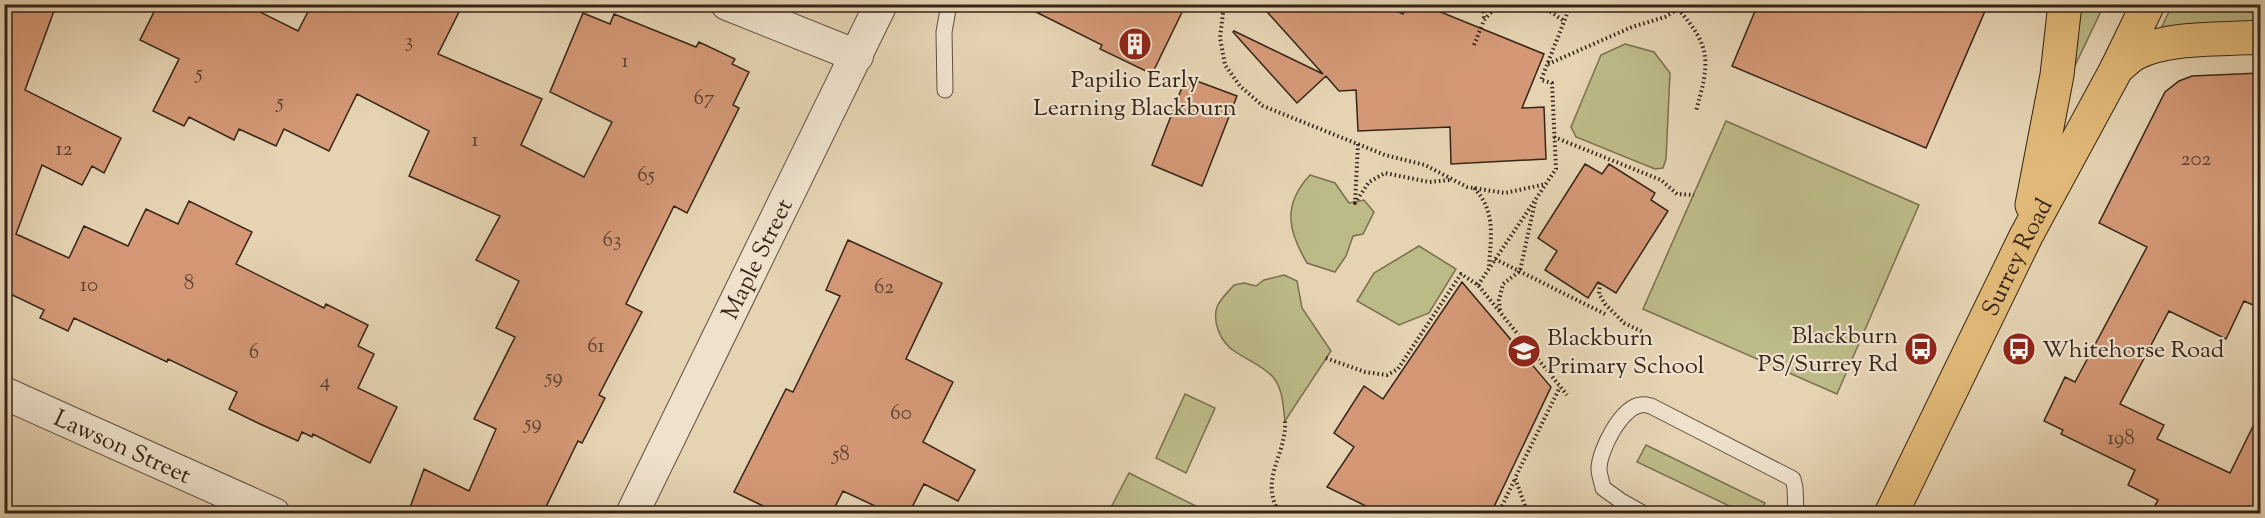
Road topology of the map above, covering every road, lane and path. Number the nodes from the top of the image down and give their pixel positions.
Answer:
1 (727, 4) edge
2 (881, 4) edge
3 (949, 4) edge
4 (1224, 4) edge
5 (1480, 4) edge
6 (1539, 4) edge
7 (1571, 4) edge
8 (1686, 4) edge
9 (2065, 4) edge
10 (2148, 4) edge
11 (1678, 9) junction
12 (1549, 11) junction
13 (1484, 20) junction
14 (1564, 21) junction
15 (2260, 37) edge
16 (1474, 45) dead end
17 (857, 56) junction
18 (1548, 64) junction
19 (2117, 68) junction
20 (945, 90) dead end
21 (1696, 111) dead end
22 (1554, 137) junction
23 (1358, 144) junction
24 (1450, 180) junction
25 (1546, 184) junction
26 (1473, 188) junction
27 (1694, 195) dead end
28 (1536, 198) junction
29 (2026, 237) junction
30 (1495, 259) junction
31 (1489, 268) junction
32 (1520, 271) junction
33 (1600, 283) dead end
34 (1478, 285) junction
35 (1500, 313) junction
36 (1605, 314) dead end
37 (1643, 332) dead end
38 (1326, 358) dead end
39 (1560, 387) junction
40 (4, 393) edge
41 (1567, 395) dead end
42 (1285, 421) dead end
43 (1515, 478) junction
44 (274, 513) edge
45 (632, 513) edge
46 (1280, 513) edge
47 (1498, 513) edge
48 (1528, 513) edge
49 (1644, 513) edge
50 (1796, 513) edge
51 (1892, 513) edge

1 - 17 street
2 - 17 street, Maple Street
3 - 20 lane
4 - 23 path
5 - 13 path
6 - 12 path
7 - 14 path
8 - 11 path
9 - 29 main road
10 - 19 main road, Surrey Road
11 - 18 path
11 - 21 path
12 - 13 path
12 - 14 path
13 - 16 path
14 - 18 path
15 - 19 main road
17 - 45 street, Maple Street
18 - 22 path
19 - 29 main road, Surrey Road
22 - 25 path
22 - 27 path
23 - 24 path
23 - 24 path
24 - 26 path
25 - 26 path
25 - 28 path
26 - 31 path
28 - 30 path
28 - 32 path
29 - 51 main road, Surrey Road
30 - 31 path
30 - 32 path
31 - 34 path
32 - 35 path
32 - 36 path
33 - 37 path
34 - 35 path
34 - 38 path
35 - 39 path
39 - 41 path
39 - 43 path
40 - 44 street, Lawson Street
42 - 46 path
43 - 47 path
43 - 48 path
49 - 50 lane

